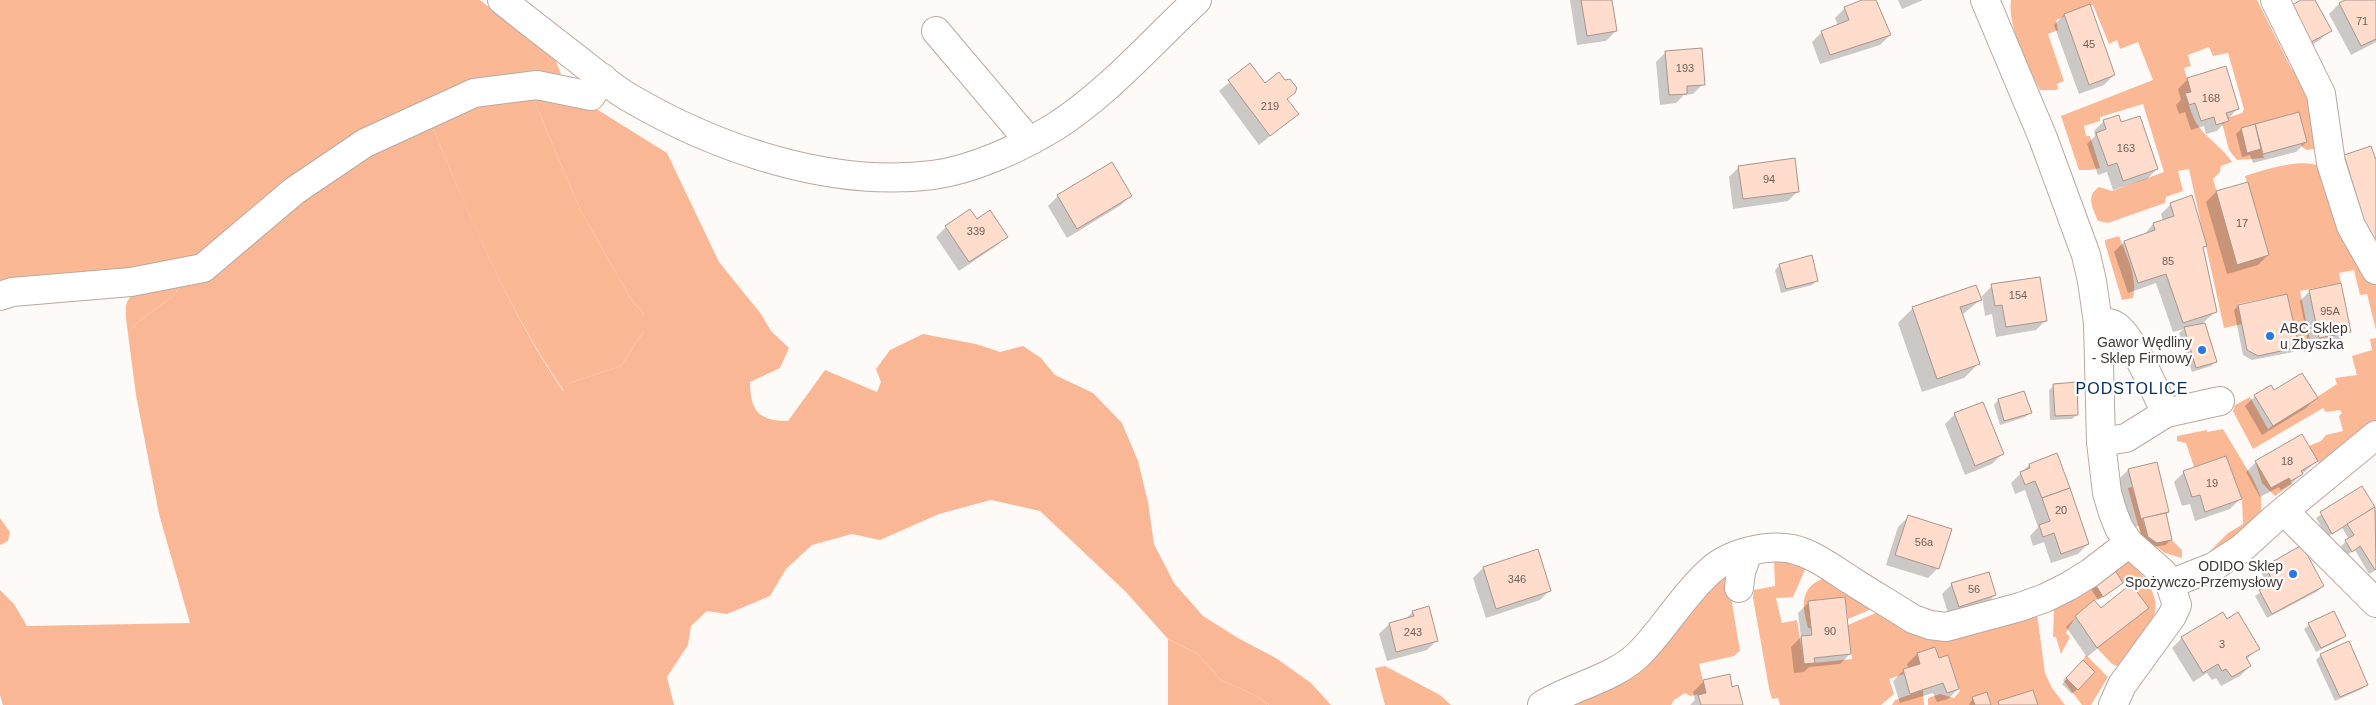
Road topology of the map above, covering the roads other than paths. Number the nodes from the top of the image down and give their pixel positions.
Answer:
1 (502, 0) edge
2 (1197, 0) edge
3 (1985, 0) edge
4 (2275, 0) edge
5 (936, 31) dead end
6 (603, 78) junction
7 (1029, 141) junction
8 (2376, 270) edge
9 (0, 296) edge
10 (2098, 323) junction
11 (2220, 401) dead end
12 (2166, 412) junction
13 (2376, 435) edge
14 (2101, 442) junction
15 (2284, 511) junction
16 (2129, 543) junction
17 (1748, 552) junction
18 (2170, 584) junction
19 (1739, 588) dead end
20 (2376, 604) edge
21 (1542, 705) edge
22 (2113, 705) edge

1 - 6 street
2 - 7 street
3 - 10 street
4 - 8 street
5 - 7 street
6 - 7 street
6 - 9 street
10 - 12 street
10 - 14 street
11 - 12 street
12 - 14 street
13 - 15 street
14 - 16 street
15 - 18 street
15 - 20 street
16 - 17 street
16 - 18 street
17 - 19 street
17 - 21 street
18 - 22 street

